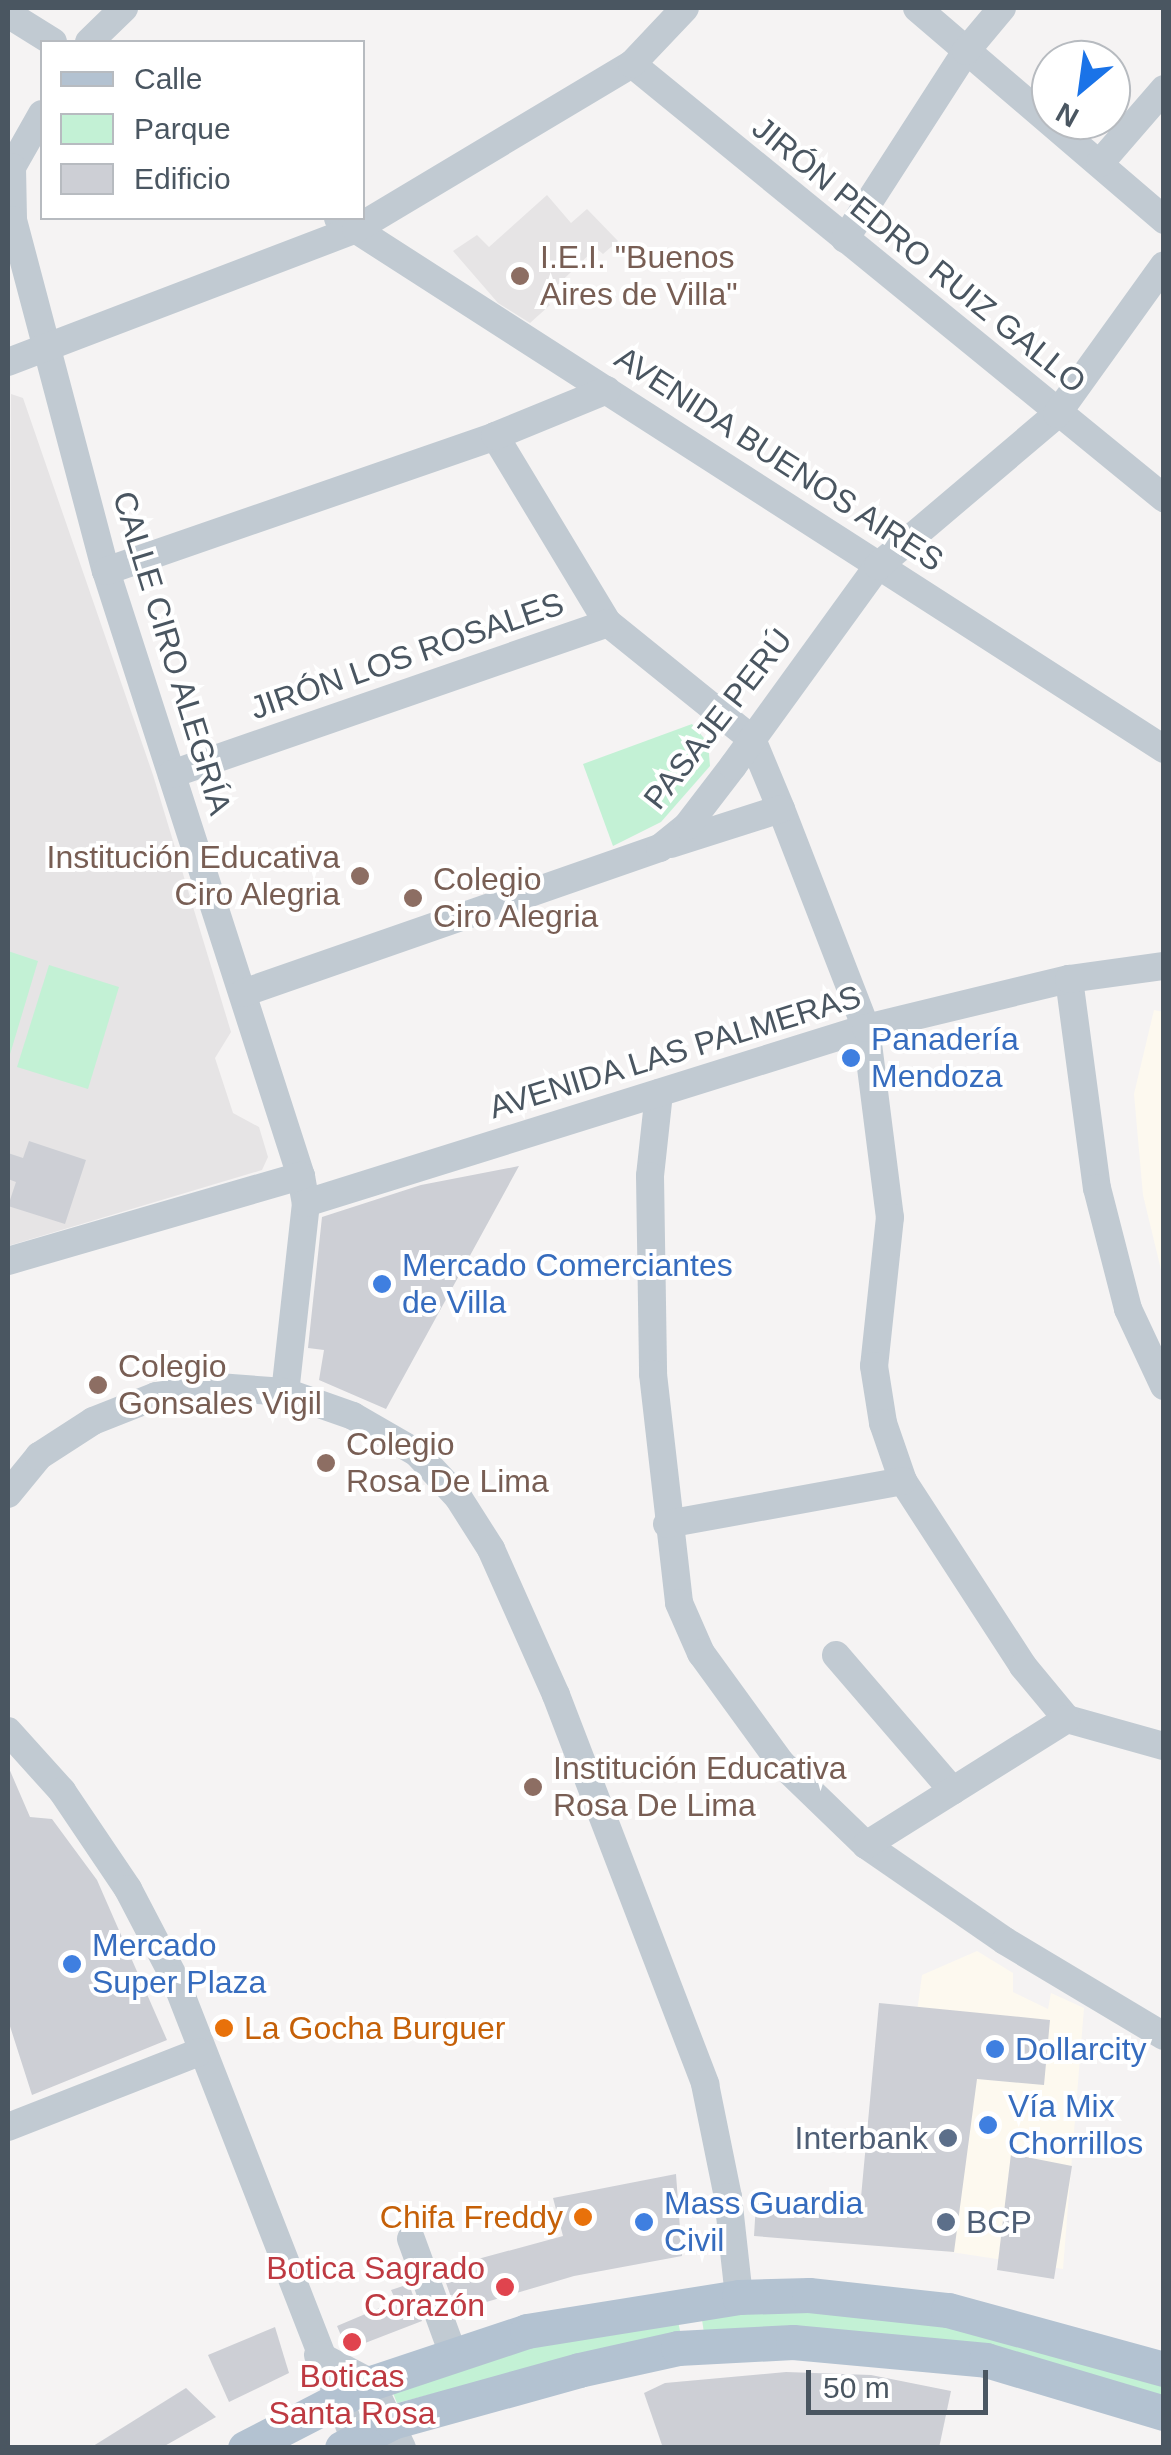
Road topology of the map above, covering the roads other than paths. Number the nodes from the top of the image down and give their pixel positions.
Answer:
1 (124, 8) edge
2 (685, 8) edge
3 (916, 8) edge
4 (1002, 8) edge
5 (8, 14) edge
6 (51, 40) edge
7 (91, 40) edge
8 (966, 51) junction
9 (632, 64) junction
10 (1164, 89) edge
11 (40, 117) edge
12 (1100, 163) junction
13 (10, 168) edge
14 (365, 213) edge
15 (1164, 220) edge
16 (347, 223) edge
17 (845, 239) junction
18 (1164, 265) edge
19 (48, 348) junction
20 (8, 362) edge
21 (607, 390) junction
22 (1057, 414) junction
23 (495, 436) junction
24 (1164, 498) edge
25 (878, 566) junction
26 (106, 571) junction
27 (608, 623) junction
28 (752, 739) junction
29 (1164, 750) edge
30 (172, 774) junction
31 (781, 809) junction
32 (660, 848) junction
33 (1164, 966) edge
34 (1069, 980) junction
35 (242, 993) junction
36 (866, 1028) junction
37 (659, 1094) junction
38 (303, 1190) junction
39 (8, 1261) edge
40 (1164, 1386) edge
41 (285, 1392) junction
42 (904, 1481) junction
43 (8, 1494) edge
44 (666, 1524) junction
45 (836, 1655) dead end
46 (1067, 1719) junction
47 (8, 1731) edge
48 (1164, 1746) edge
49 (953, 1791) junction
50 (866, 1845) junction
51 (1164, 2036) edge
52 (198, 2052) junction
53 (8, 2127) edge
54 (410, 2239) dead end
55 (739, 2297) junction
56 (453, 2354) junction
57 (318, 2355) junction
58 (1164, 2368) edge
59 (371, 2383) junction
60 (337, 2400) junction
61 (1164, 2413) edge
62 (397, 2435) edge
63 (352, 2445) edge
64 (245, 2448) edge

1 - 7 street
2 - 9 street
3 - 8 street
4 - 8 street
5 - 6 street
8 - 12 street
8 - 17 street
9 - 14 street
9 - 17 street, JIRÓN PEDRO RUIZ GALLO
10 - 12 street
11 - 13 street, CALLE CIRO ALEGRÍA
12 - 15 street
13 - 19 street, CALLE CIRO ALEGRÍA
16 - 19 street
16 - 21 street, AVENIDA BUENOS AIRES
17 - 22 street, JIRÓN PEDRO RUIZ GALLO
18 - 22 street, PASAJE PERÚ
19 - 20 street
19 - 26 street, CALLE CIRO ALEGRÍA
21 - 23 street
21 - 25 street, AVENIDA BUENOS AIRES
22 - 24 street, JIRÓN PEDRO RUIZ GALLO
22 - 25 street, PASAJE PERÚ
23 - 26 street
23 - 27 street
25 - 28 street, PASAJE PERÚ
25 - 29 street, AVENIDA BUENOS AIRES
26 - 30 street, CALLE CIRO ALEGRÍA
27 - 28 street
27 - 30 street, JIRÓN LOS ROSALES
28 - 31 street
28 - 32 street, PASAJE PERÚ
30 - 35 street, CALLE CIRO ALEGRÍA
31 - 32 street
31 - 36 street
32 - 35 street, PASAJE PERÚ
33 - 34 street, AVENIDA LAS PALMERAS
34 - 36 street, AVENIDA LAS PALMERAS
34 - 40 street
35 - 38 street, CALLE CIRO ALEGRÍA
36 - 37 street, AVENIDA LAS PALMERAS
36 - 42 street
37 - 38 street, AVENIDA LAS PALMERAS
37 - 44 street
38 - 39 street, AVENIDA LAS PALMERAS
38 - 41 street, CALLE CIRO ALEGRÍA
41 - 43 street
41 - 55 street
42 - 44 street
42 - 46 street
44 - 50 street
45 - 49 street
46 - 48 street
46 - 49 street
47 - 52 street
49 - 50 street
50 - 51 street
52 - 53 street
52 - 57 street
54 - 56 street
55 - 56 main road
55 - 58 main road
56 - 59 main road
57 - 59 street
57 - 60 street
59 - 60 main road
59 - 62 street
60 - 63 street
60 - 64 main road
61 - 62 main road
62 - 63 main road

